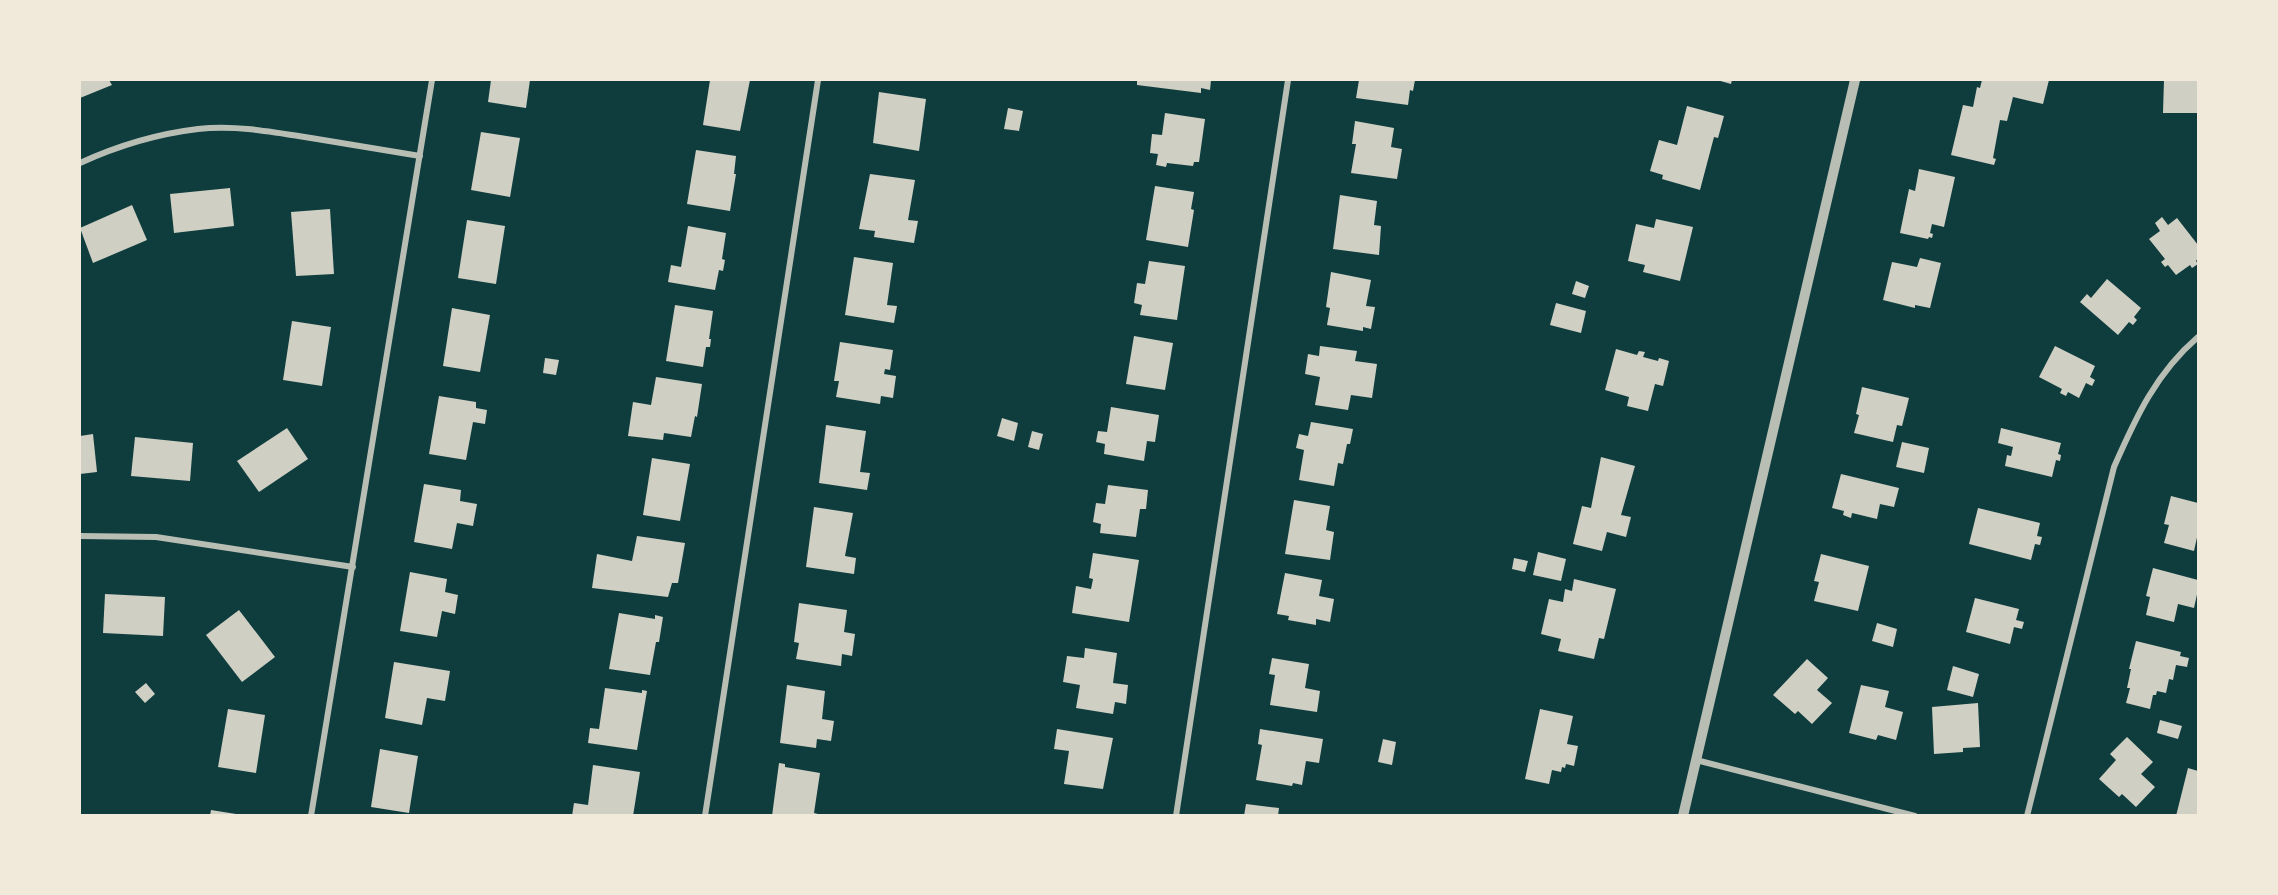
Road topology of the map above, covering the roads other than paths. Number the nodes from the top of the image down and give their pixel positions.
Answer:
1 (432, 80) edge
2 (818, 80) edge
3 (1288, 80) edge
4 (1855, 80) edge
5 (420, 156) junction
6 (80, 163) edge
7 (2199, 337) edge
8 (80, 536) edge
9 (353, 567) junction
10 (1696, 760) junction
11 (311, 816) edge
12 (705, 816) edge
13 (1176, 816) edge
14 (1683, 816) edge
15 (1915, 816) edge
16 (2026, 816) edge

1 - 5 street
2 - 12 street
3 - 13 street
4 - 10 street
5 - 6 street
5 - 9 street
7 - 16 street
8 - 9 street
9 - 11 street
10 - 14 street
10 - 15 street

